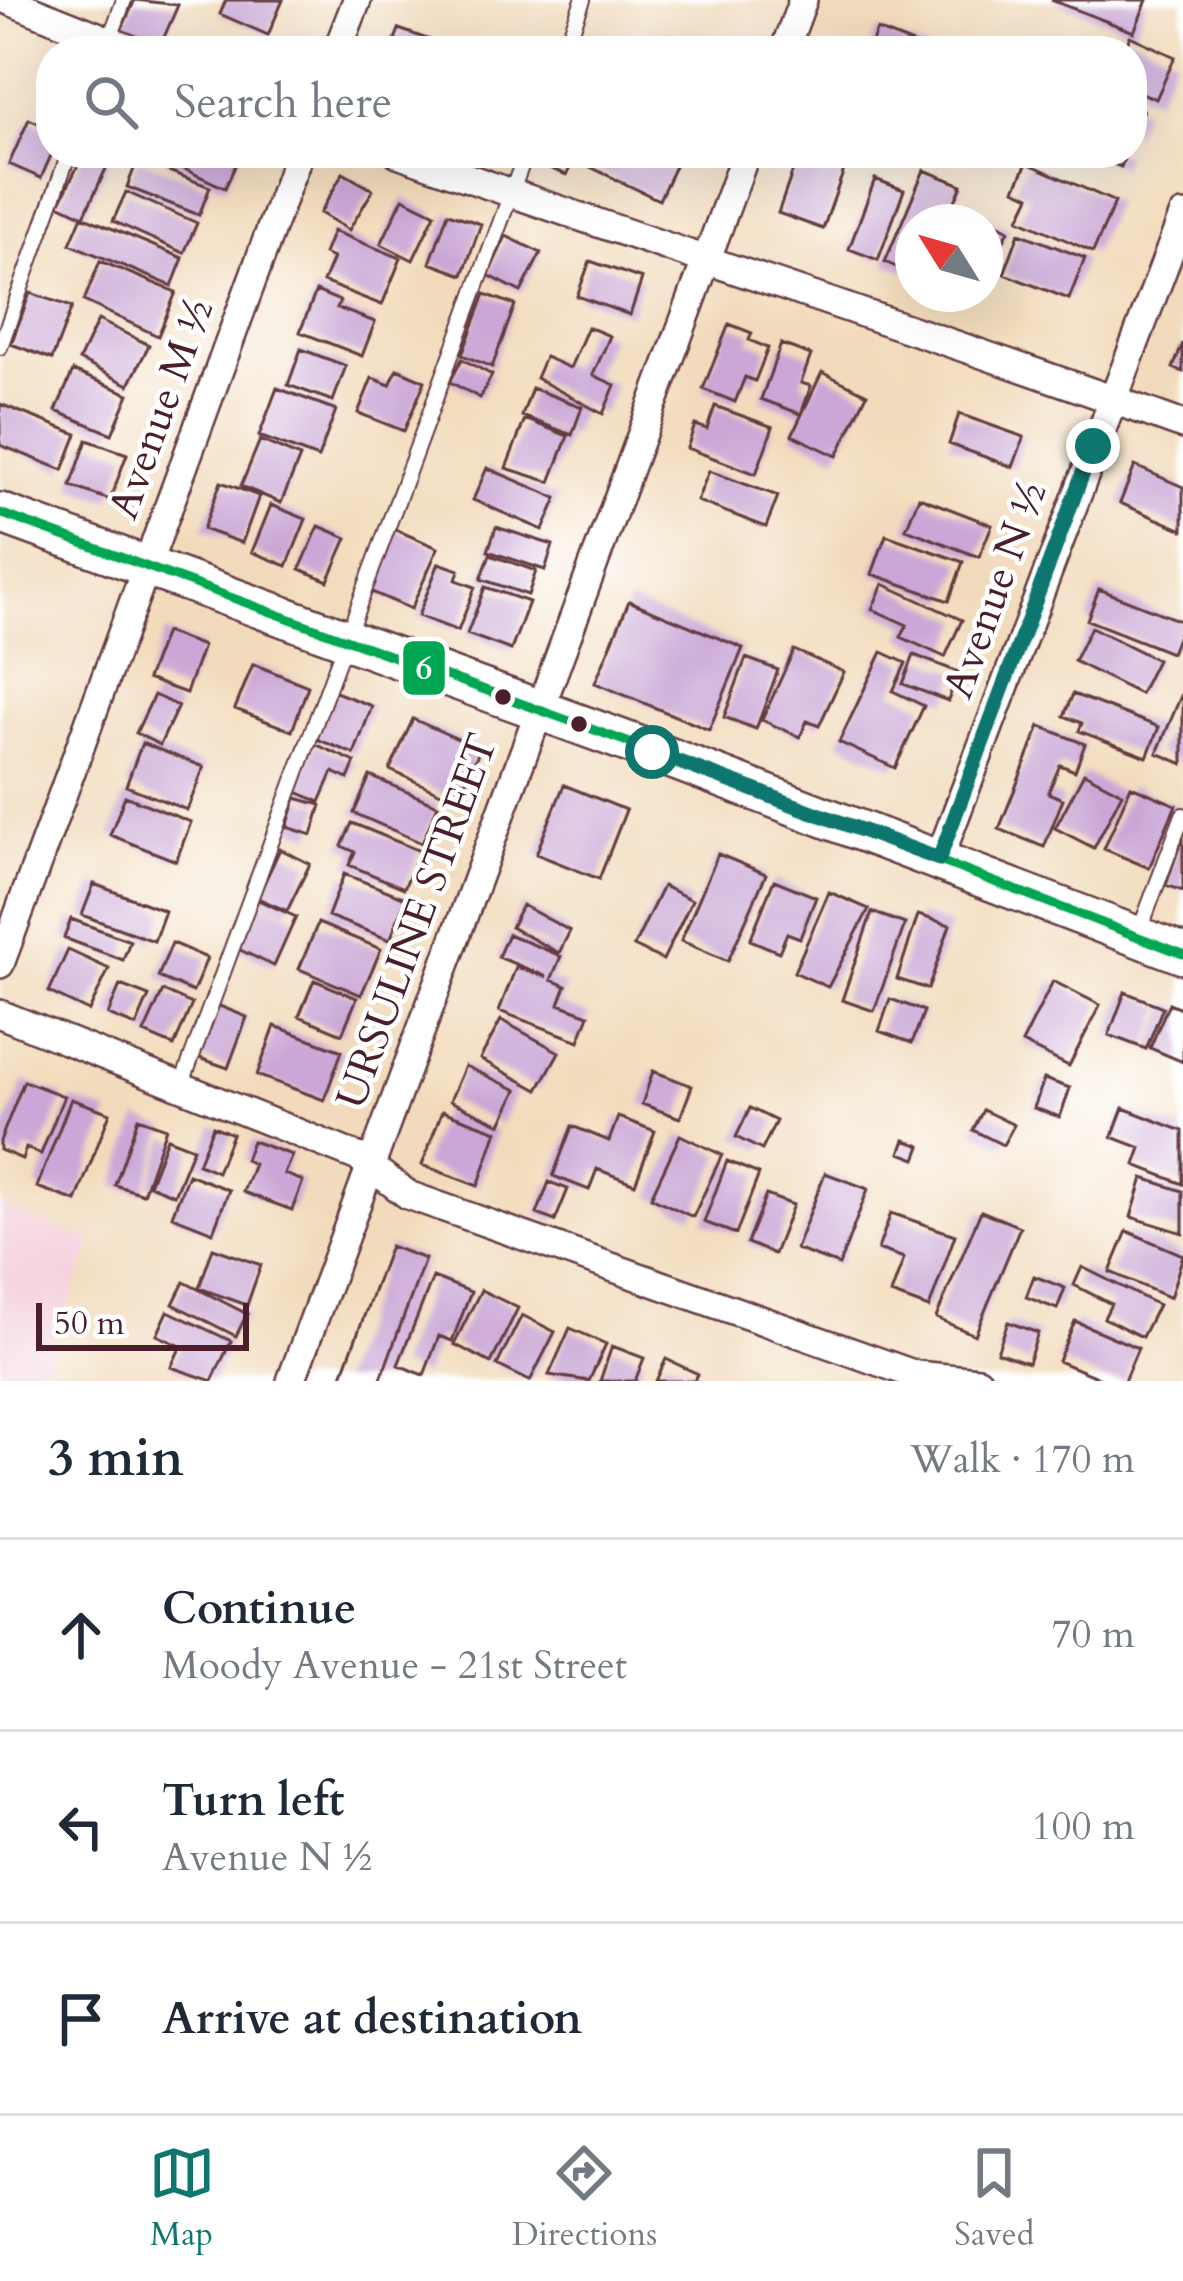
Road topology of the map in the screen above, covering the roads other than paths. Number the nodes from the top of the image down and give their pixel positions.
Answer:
1 (8, 0) edge
2 (124, 0) edge
3 (357, 0) edge
4 (583, 0) edge
5 (803, 0) edge
6 (90, 36) edge
7 (119, 36) edge
8 (344, 36) edge
9 (570, 36) edge
10 (790, 36) edge
11 (64, 168) edge
12 (294, 168) edge
13 (439, 168) edge
14 (521, 168) edge
15 (740, 168) edge
16 (511, 194) junction
17 (1183, 216) edge
18 (705, 264) junction
19 (0, 346) edge
20 (1111, 399) junction
21 (1183, 425) edge
22 (0, 512) edge
23 (148, 567) junction
24 (345, 640) junction
25 (539, 710) junction
26 (1183, 815) edge
27 (939, 859) junction
28 (1137, 937) junction
29 (1183, 954) edge
30 (0, 964) edge
31 (0, 1014) edge
32 (181, 1086) junction
33 (369, 1169) junction
34 (291, 1381) edge
35 (977, 1381) edge

1 - 6 street
2 - 7 lane
3 - 8 street
4 - 9 lane
5 - 10 street
11 - 19 lane
12 - 23 street, Avenue M ½
13 - 16 street
14 - 16 lane
15 - 18 street, URSULINE STREET
16 - 18 street
16 - 24 lane
17 - 20 street, Avenue N ½
18 - 20 street
18 - 25 street, URSULINE STREET
20 - 21 street
20 - 27 street, Avenue N ½
22 - 23 main road
23 - 24 main road
23 - 30 street, Avenue M ½
24 - 25 main road
24 - 32 lane
25 - 27 main road
25 - 33 street, URSULINE STREET
26 - 28 lane
27 - 28 main road
28 - 29 main road
31 - 32 street
32 - 33 street
33 - 34 street, URSULINE STREET
33 - 35 street

